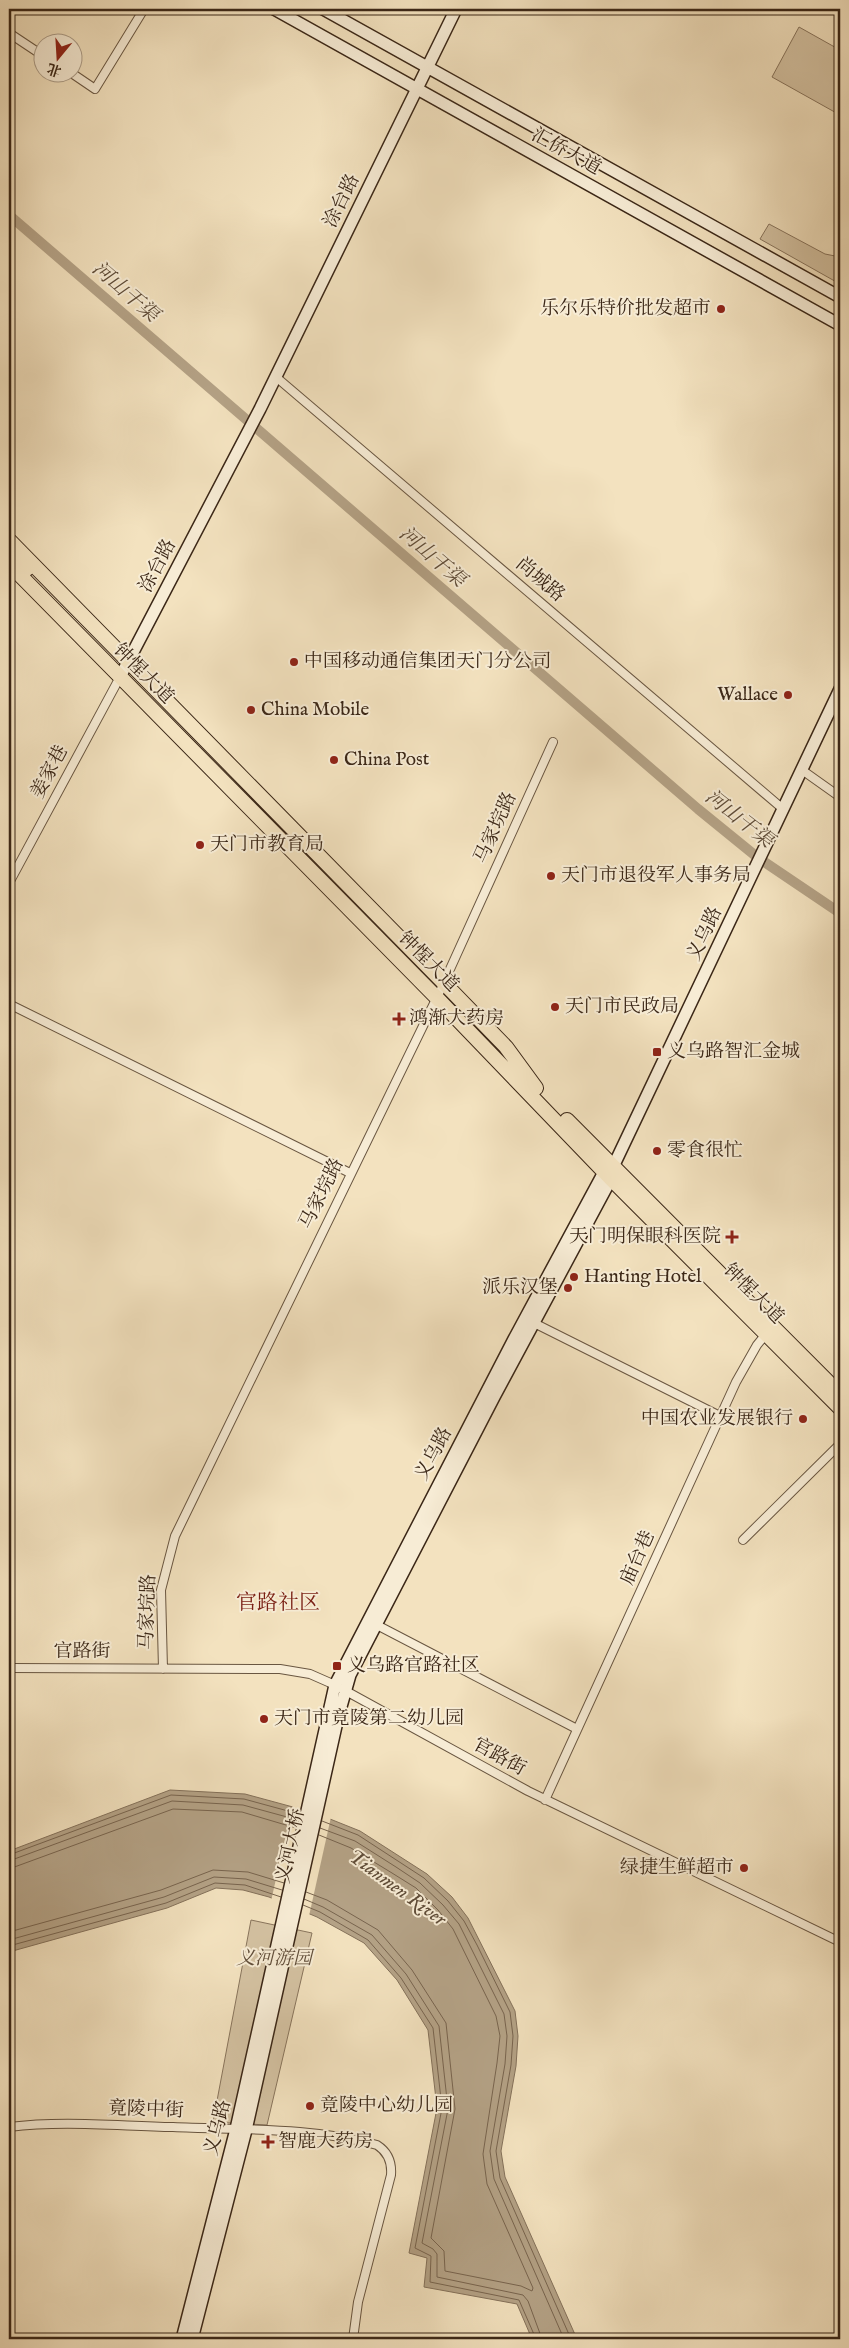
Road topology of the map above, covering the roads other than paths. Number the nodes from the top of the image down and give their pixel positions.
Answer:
1 (144, 9) edge
2 (274, 9) edge
3 (324, 9) edge
4 (456, 9) edge
5 (9, 33) edge
6 (32, 48) edge
7 (427, 67) junction
8 (82, 80) edge
9 (417, 89) junction
10 (840, 298) edge
11 (840, 325) edge
12 (276, 377) junction
13 (9, 540) edge
14 (9, 550) edge
15 (9, 564) edge
16 (9, 574) edge
17 (122, 672) junction
18 (840, 689) edge
19 (553, 742) dead end
20 (802, 770) junction
21 (840, 797) edge
22 (783, 809) junction
23 (9, 882) edge
24 (332, 885) junction
25 (438, 993) junction
26 (9, 1004) edge
27 (350, 1173) junction
28 (609, 1173) junction
29 (668, 1228) junction
30 (529, 1321) junction
31 (764, 1336) junction
32 (840, 1384) edge
33 (840, 1394) edge
34 (840, 1408) edge
35 (720, 1416) junction
36 (840, 1418) edge
37 (840, 1444) edge
38 (743, 1540) dead end
39 (371, 1622) junction
40 (9, 1668) edge
41 (163, 1669) junction
42 (340, 1687) junction
43 (577, 1729) junction
44 (320, 1772) joint
45 (545, 1800) junction
46 (287, 1925) joint
47 (840, 1942) edge
48 (9, 2127) edge
49 (241, 2130) junction
50 (182, 2339) edge
51 (192, 2339) edge
52 (354, 2339) edge

1 - 8 street
2 - 9 main road, 汇侨大道
3 - 7 main road, 汇侨大道
4 - 7 main road, 涂台路
5 - 6 street
7 - 9 main road, 涂台路
7 - 10 main road, 汇侨大道
9 - 11 main road, 汇侨大道
9 - 12 main road, 涂台路
12 - 17 main road, 涂台路
12 - 22 street, 尚城路
13 - 17 highway
14 - 17 highway, 钟惺大道
15 - 17 highway, 钟惺大道
16 - 17 highway
17 - 23 street, 姜家巷
17 - 24 highway, 钟惺大道
17 - 24 highway, 钟惺大道
18 - 20 main road, 义乌路
19 - 25 street, 马家垸路
20 - 21 street
20 - 22 main road, 义乌路
22 - 28 main road, 义乌路
24 - 25 highway, 钟惺大道
25 - 27 street, 马家垸路
25 - 28 highway, 钟惺大道
26 - 27 street
27 - 41 street, 马家垸路
28 - 29 highway, 钟惺大道
28 - 30 main road, 义乌路
29 - 31 highway, 钟惺大道
29 - 32 highway
29 - 33 highway, 钟惺大道
30 - 35 street
30 - 39 main road, 义乌路
31 - 34 highway, 钟惺大道
31 - 35 street, 庙台巷
31 - 36 highway
35 - 43 street, 庙台巷
37 - 38 street
39 - 42 main road, 义乌路
39 - 43 street
40 - 41 street, 官路街
41 - 42 street, 官路街
42 - 44 main road, 义乌路
42 - 45 street, 官路街
43 - 45 street, 庙台巷
44 - 46 main road, 义河大桥
45 - 47 street, 官路街
46 - 49 main road, 义乌路
48 - 49 street, 竟陵中街
49 - 50 main road, 义乌路
49 - 51 main road, 义乌路
49 - 52 street, 竟陵中街

